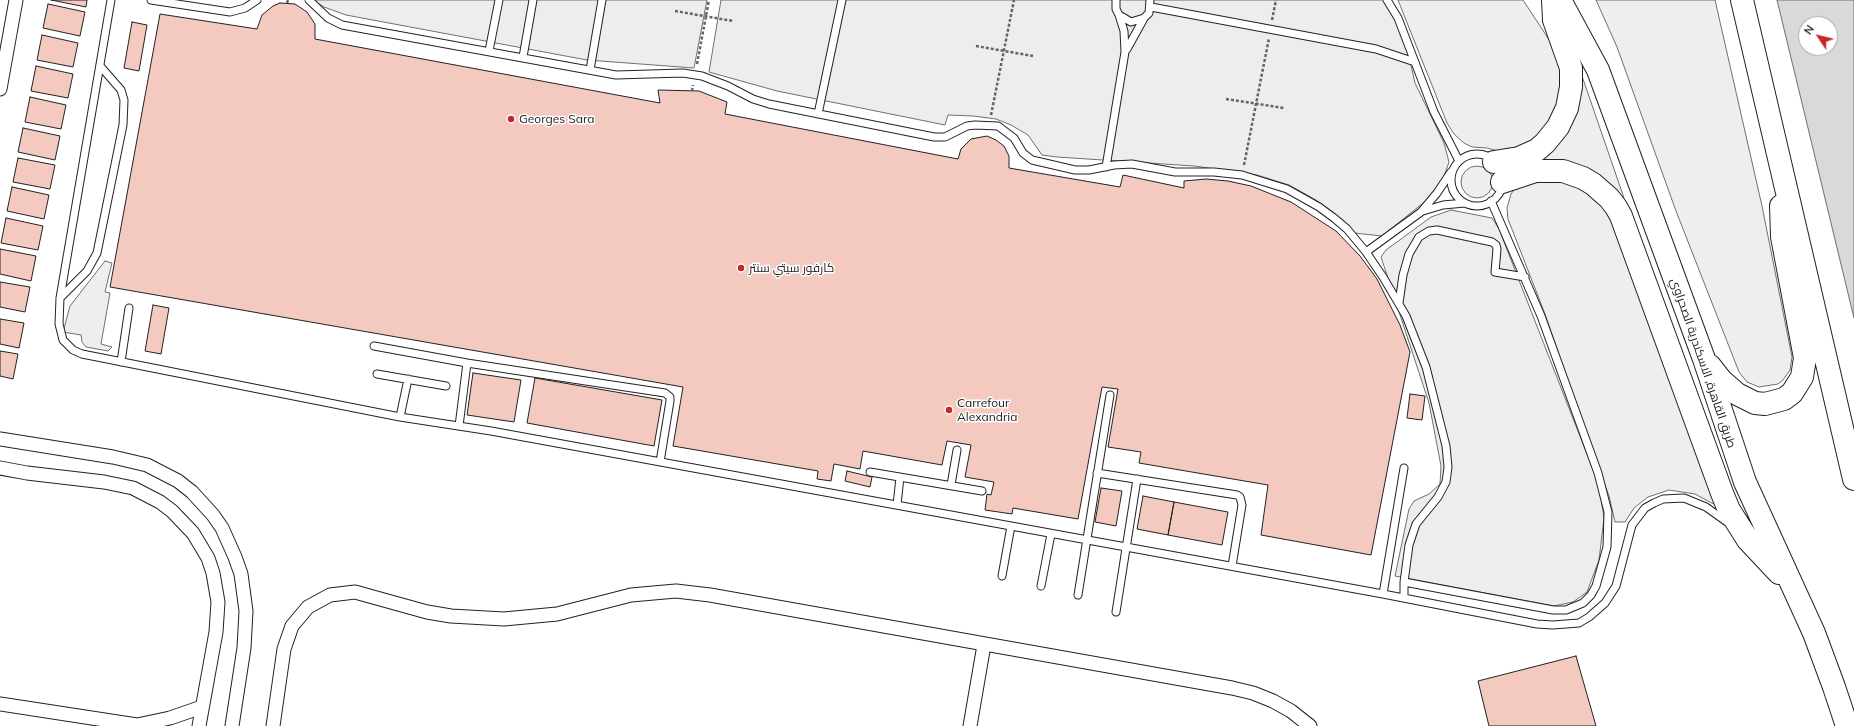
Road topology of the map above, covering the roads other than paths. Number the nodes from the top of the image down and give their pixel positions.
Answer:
1 (16, 0) edge
2 (111, 0) edge
3 (151, 0) edge
4 (257, 0) edge
5 (310, 0) edge
6 (499, 0) edge
7 (533, 0) edge
8 (602, 0) edge
9 (842, 0) edge
10 (1114, 0) edge
11 (1387, 0) edge
12 (1553, 0) edge
13 (1560, 0) edge
14 (1742, 0) edge
15 (317, 3) edge
16 (1150, 3) edge
17 (1119, 15) junction
18 (1144, 18) junction
19 (489, 50) junction
20 (1125, 52) junction
21 (523, 57) junction
22 (1414, 62) junction
23 (101, 67) junction
24 (590, 70) junction
25 (0, 88) edge
26 (818, 114) junction
27 (1459, 161) junction
28 (1494, 162) junction
29 (1106, 167) junction
30 (1454, 168) junction
31 (1785, 179) junction
32 (1502, 182) junction
33 (1491, 201) junction
34 (1465, 203) junction
35 (1421, 212) junction
36 (1366, 252) junction
37 (1525, 277) junction
38 (60, 298) junction
39 (1399, 302) junction
40 (129, 308) dead end
41 (374, 346) dead end
42 (1704, 359) junction
43 (121, 362) junction
44 (467, 363) junction
45 (377, 374) dead end
46 (408, 379) junction
47 (446, 386) dead end
48 (1110, 395) dead end
49 (400, 417) junction
50 (459, 426) junction
51 (0, 439) edge
52 (957, 450) dead end
53 (660, 462) junction
54 (0, 468) edge
55 (1404, 468) dead end
56 (870, 472) dead end
57 (1097, 473) junction
58 (900, 477) junction
59 (1137, 479) junction
60 (1854, 479) edge
61 (951, 485) junction
62 (982, 491) dead end
63 (897, 505) junction
64 (1010, 526) junction
65 (1050, 534) junction
66 (1086, 540) junction
67 (1748, 540) junction
68 (1126, 547) junction
69 (1232, 566) junction
70 (1002, 576) dead end
71 (1404, 582) junction
72 (1790, 582) junction
73 (1041, 586) dead end
74 (1383, 594) junction
75 (1078, 595) dead end
76 (1404, 598) junction
77 (1116, 612) dead end
78 (984, 645) junction
79 (0, 704) edge
80 (202, 707) junction
81 (138, 725) edge
82 (199, 726) edge
83 (232, 726) edge
84 (273, 726) edge
85 (970, 726) edge
86 (1310, 726) edge
87 (1847, 726) edge

1 - 25 street
2 - 23 lane
3 - 4 lane
5 - 15 lane
6 - 19 lane
7 - 21 lane
8 - 24 lane
9 - 26 lane
10 - 17 lane
11 - 22 lane
12 - 28 highway
13 - 42 highway, طريق القاهرة, الاسكندرية الصحراوي
14 - 31 highway
15 - 19 lane
16 - 18 lane
16 - 22 lane
17 - 18 lane
17 - 20 lane
18 - 20 lane
19 - 21 lane
20 - 29 lane
21 - 24 lane
22 - 27 lane
23 - 38 lane
23 - 38 lane
24 - 26 lane
26 - 29 lane
27 - 28 lane
27 - 30 lane
28 - 32 lane
29 - 36 lane
30 - 34 lane
30 - 35 lane
31 - 42 highway
31 - 60 highway
32 - 33 lane
32 - 67 highway
33 - 34 lane
33 - 37 lane
34 - 35 lane
35 - 36 lane
36 - 39 lane
37 - 39 lane
37 - 71 lane
38 - 43 lane
39 - 71 lane
40 - 43 lane
41 - 44 lane
42 - 72 highway, طريق القاهرة, الاسكندرية الصحراوي
43 - 49 lane
44 - 50 lane
44 - 53 lane
45 - 46 lane
46 - 47 lane
46 - 49 lane
48 - 57 lane
49 - 50 lane
50 - 53 lane
51 - 83 street
52 - 61 lane
53 - 63 lane
54 - 80 street
55 - 74 lane
56 - 58 lane
57 - 59 lane
57 - 66 lane
58 - 61 lane
58 - 63 lane
59 - 68 lane
59 - 69 lane
61 - 62 lane
63 - 64 lane
64 - 65 lane
64 - 70 lane
65 - 66 lane
65 - 73 lane
66 - 68 lane
66 - 75 lane
67 - 72 highway
67 - 76 lane
68 - 69 lane
68 - 77 lane
69 - 74 lane
71 - 76 lane
72 - 87 highway, طريق القاهرة, الاسكندرية الصحراوي
74 - 76 lane
78 - 84 street
78 - 85 street
78 - 86 street
79 - 81 street
80 - 81 street
80 - 82 street

